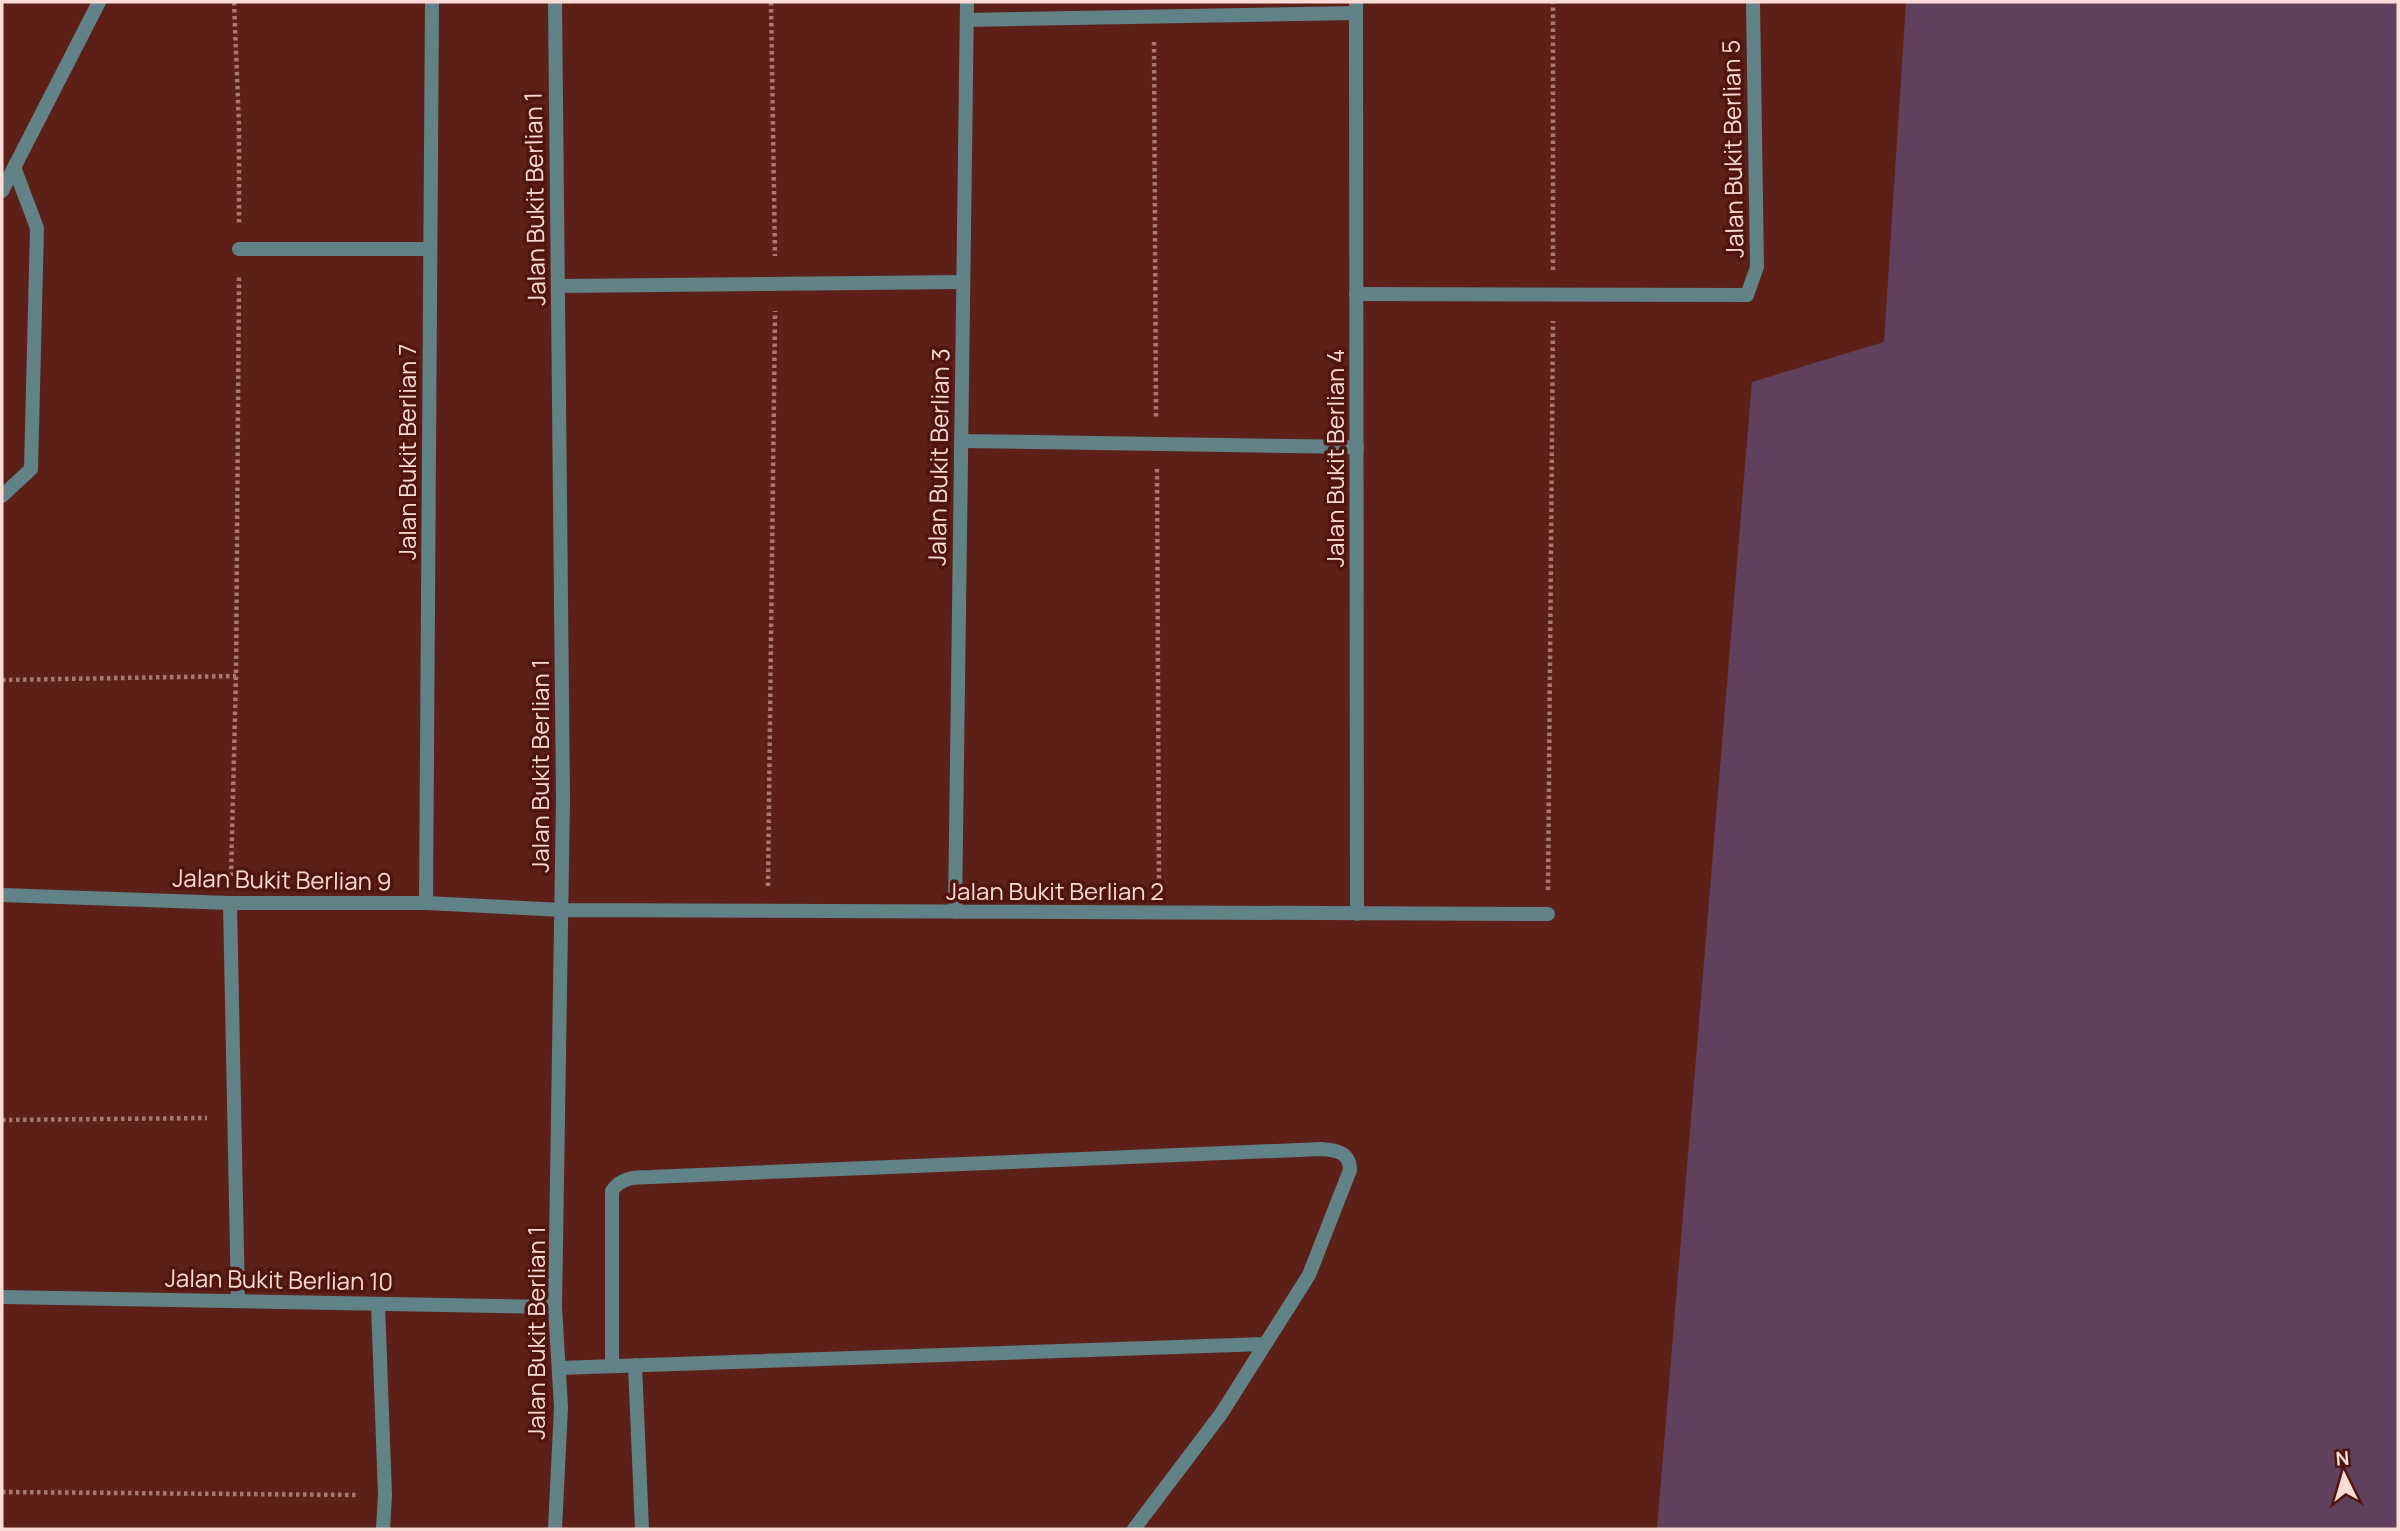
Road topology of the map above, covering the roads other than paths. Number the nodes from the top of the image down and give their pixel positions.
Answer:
1 (99, 2) edge
2 (432, 2) edge
3 (555, 2) edge
4 (967, 2) edge
5 (1753, 2) edge
6 (1356, 7) edge
7 (967, 20) junction
8 (14, 167) junction
9 (2, 191) edge
10 (239, 248) road end
11 (430, 249) junction
12 (964, 282) junction
13 (558, 286) junction
14 (1356, 294) junction
15 (961, 441) junction
16 (1357, 447) junction
17 (2, 496) edge
18 (2, 895) edge
19 (230, 903) junction
20 (426, 904) junction
21 (563, 910) junction
22 (955, 912) junction
23 (1357, 914) junction
24 (1548, 914) road end
25 (2, 1297) edge
26 (238, 1301) junction
27 (379, 1304) junction
28 (555, 1307) junction
29 (1265, 1344) junction
30 (635, 1365) junction
31 (611, 1366) junction
32 (559, 1368) junction
33 (383, 1529) edge
34 (555, 1529) edge
35 (642, 1529) edge
36 (1134, 1529) edge

1 - 8 street
2 - 11 street, Jalan Bukit Berlian 7
3 - 13 street, Jalan Bukit Berlian 1
4 - 7 street, Jalan Bukit Berlian 3
5 - 14 street, Jalan Bukit Berlian 5
6 - 7 street
6 - 14 street, Jalan Bukit Berlian 4
7 - 12 street, Jalan Bukit Berlian 3
8 - 9 street
8 - 17 street
10 - 11 street
11 - 20 street, Jalan Bukit Berlian 7
12 - 13 street
12 - 15 street, Jalan Bukit Berlian 3
13 - 21 street, Jalan Bukit Berlian 1
14 - 16 street, Jalan Bukit Berlian 4
15 - 16 street
15 - 22 street, Jalan Bukit Berlian 3
16 - 23 street, Jalan Bukit Berlian 4
18 - 19 street, Jalan Bukit Berlian 9
19 - 20 street, Jalan Bukit Berlian 9
19 - 26 street
20 - 21 street, Jalan Bukit Berlian 9
21 - 22 street, Jalan Bukit Berlian 2
21 - 28 street, Jalan Bukit Berlian 1
22 - 23 street, Jalan Bukit Berlian 2
23 - 24 street, Jalan Bukit Berlian 2
25 - 26 street, Jalan Bukit Berlian 10
26 - 27 street, Jalan Bukit Berlian 10
27 - 28 street, Jalan Bukit Berlian 10
27 - 33 street
28 - 32 street, Jalan Bukit Berlian 1
29 - 30 street
29 - 31 street
29 - 36 street
30 - 31 street
30 - 35 street
31 - 32 street
32 - 34 street, Jalan Bukit Berlian 1

